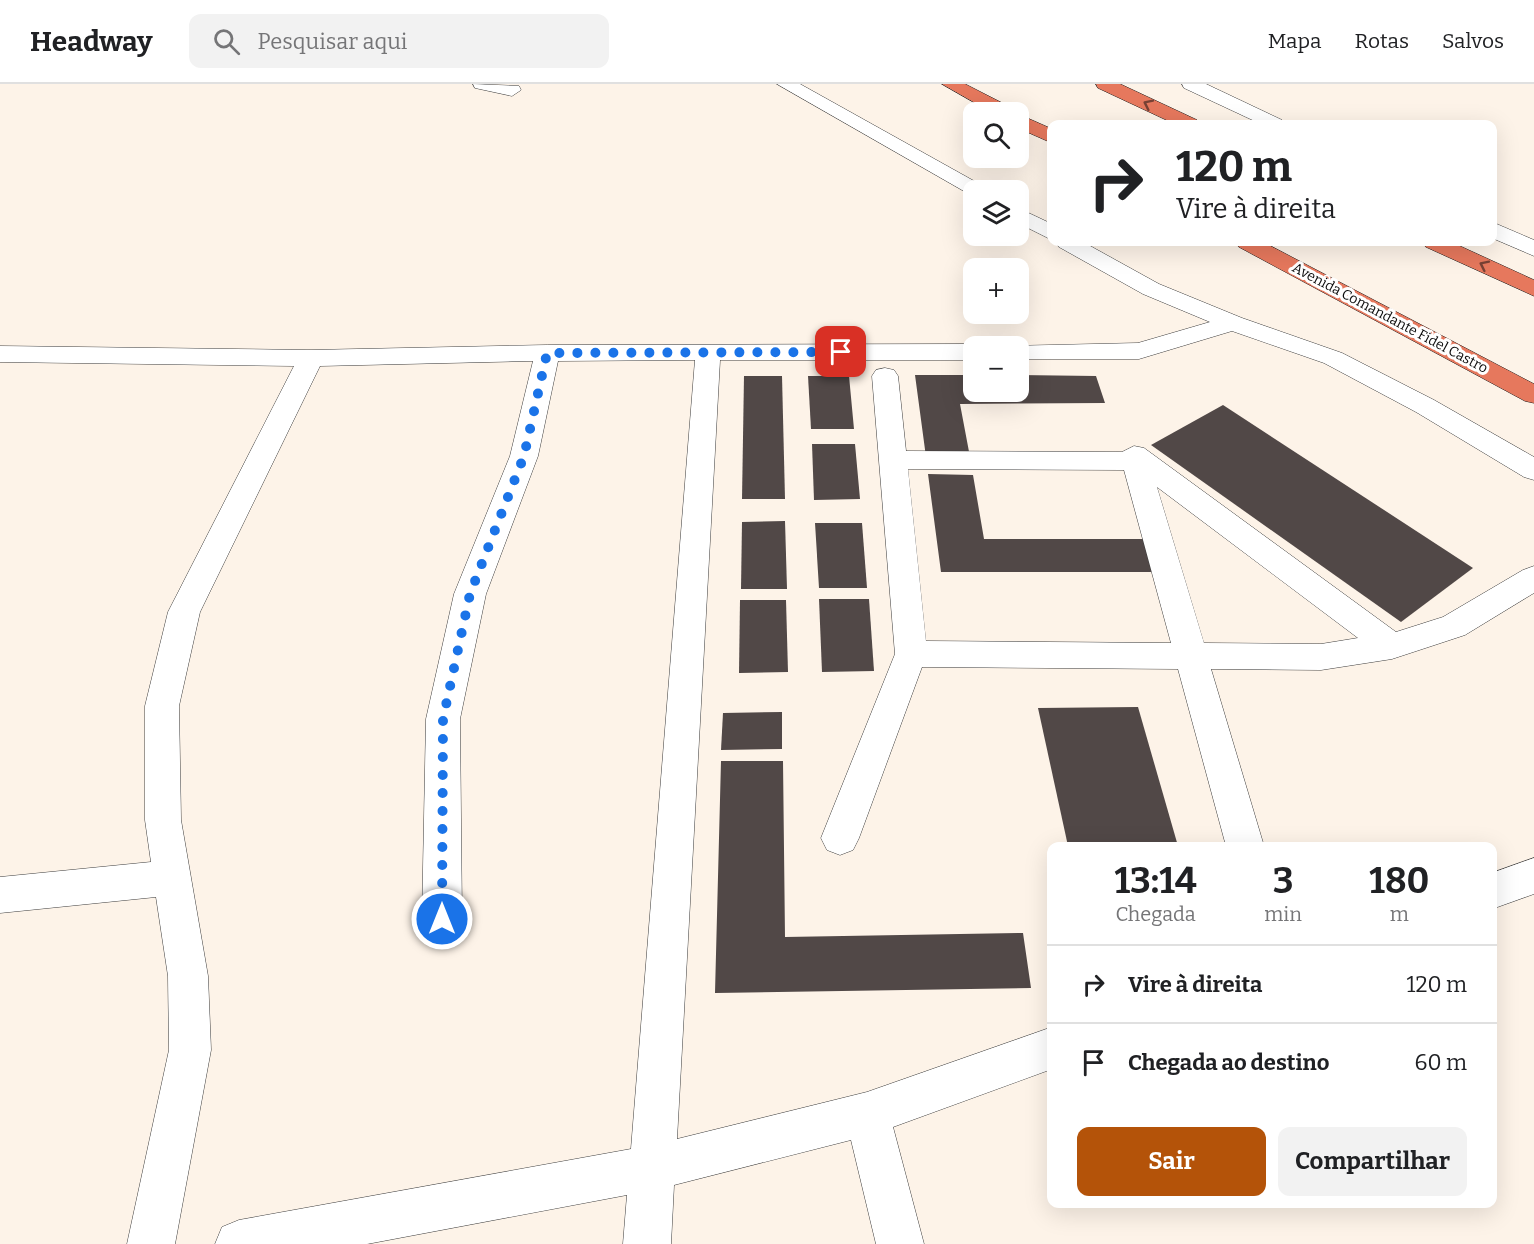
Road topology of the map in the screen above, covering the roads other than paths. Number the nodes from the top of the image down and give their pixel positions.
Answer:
1 (482, 84) edge
2 (951, 84) edge
3 (1191, 84) edge
4 (1112, 85) edge
5 (798, 86) edge
6 (512, 90) dead end
7 (986, 102) edge
8 (1182, 120) edge
9 (1267, 120) edge
10 (1029, 126) edge
11 (1047, 134) edge
12 (883, 138) junction
13 (974, 180) edge
14 (963, 183) edge
15 (1029, 220) edge
16 (1047, 229) edge
17 (1497, 231) edge
18 (1074, 246) edge
19 (1255, 246) edge
20 (1443, 246) edge
21 (1534, 249) edge
22 (1534, 289) edge
23 (1233, 323) junction
24 (963, 351) edge
25 (1029, 351) edge
26 (547, 353) junction
27 (708, 353) junction
28 (0, 354) edge
29 (311, 358) junction
30 (885, 376) dead end
31 (1534, 394) edge
32 (893, 460) junction
33 (1135, 461) junction
34 (1534, 470) edge
35 (1534, 578) edge
36 (1392, 646) junction
37 (911, 654) junction
38 (1192, 655) junction
39 (840, 838) dead end
40 (1244, 842) edge
41 (1534, 876) edge
42 (171, 878) junction
43 (1497, 889) edge
44 (0, 895) edge
45 (442, 919) dead end
46 (1047, 1050) edge
47 (867, 1114) junction
48 (652, 1168) junction
49 (151, 1244) edge
50 (239, 1244) edge
51 (647, 1244) edge
52 (900, 1244) edge

1 - 6 street
2 - 7 highway
3 - 9 street
8 -> 4 highway
5 - 12 street
10 - 11 highway
12 - 13 street
12 - 14 street
15 - 16 street
17 - 21 street
18 - 23 street
19 - 31 highway, Avenida Comandante Fidel Castro
22 -> 20 highway
23 - 25 street
23 - 34 street
24 - 27 street
26 - 27 street
26 - 29 street
26 - 45 street
27 - 48 street
28 - 29 street
29 - 42 street
30 - 32 street
32 - 33 street
32 - 37 street
33 - 36 street
33 - 38 street
35 - 36 street
36 - 38 street
37 - 38 street
37 - 39 street
38 - 40 street
41 - 43 street
42 - 44 street
42 - 49 street
46 - 47 street
47 - 48 street
47 - 52 street
48 - 50 street
48 - 51 street

